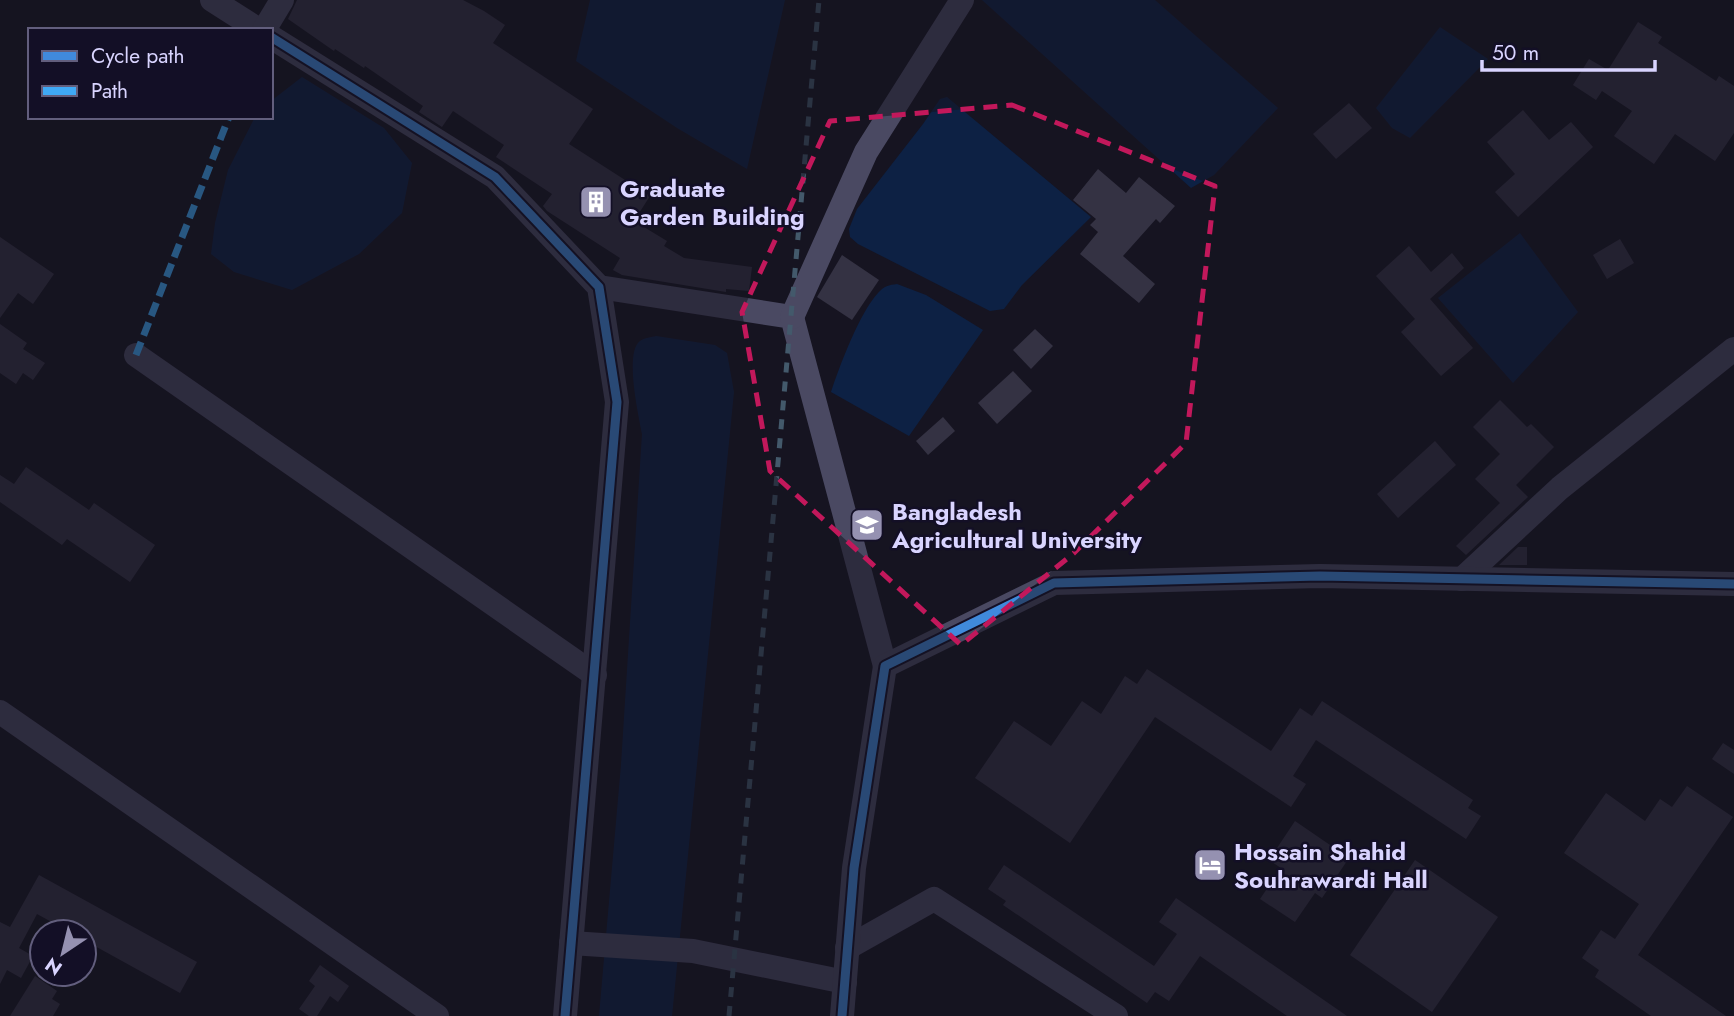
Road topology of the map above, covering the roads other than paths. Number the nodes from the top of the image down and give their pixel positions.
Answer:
1 (212, 0) edge
2 (282, 0) edge
3 (962, 0) edge
4 (259, 28) edge
5 (263, 28) edge
6 (273, 38) edge
7 (599, 288) junction
8 (792, 317) junction
9 (1734, 349) edge
10 (136, 355) dead end
11 (1462, 579) junction
12 (1734, 584) edge
13 (885, 666) junction
14 (595, 675) junction
15 (0, 712) edge
16 (580, 943) junction
17 (847, 948) junction
18 (845, 982) junction
19 (437, 1016) edge
20 (565, 1016) edge
21 (842, 1016) edge
22 (1116, 1016) edge

1 - 4 street
2 - 5 street
3 - 8 street
6 - 7 street
7 - 8 street
7 - 14 street
8 - 13 street
9 - 11 street
10 - 14 street
11 - 12 street
11 - 13 street
13 - 17 street
14 - 16 street
15 - 19 street
16 - 18 street
16 - 20 street
17 - 18 street
17 - 22 street
18 - 21 street

